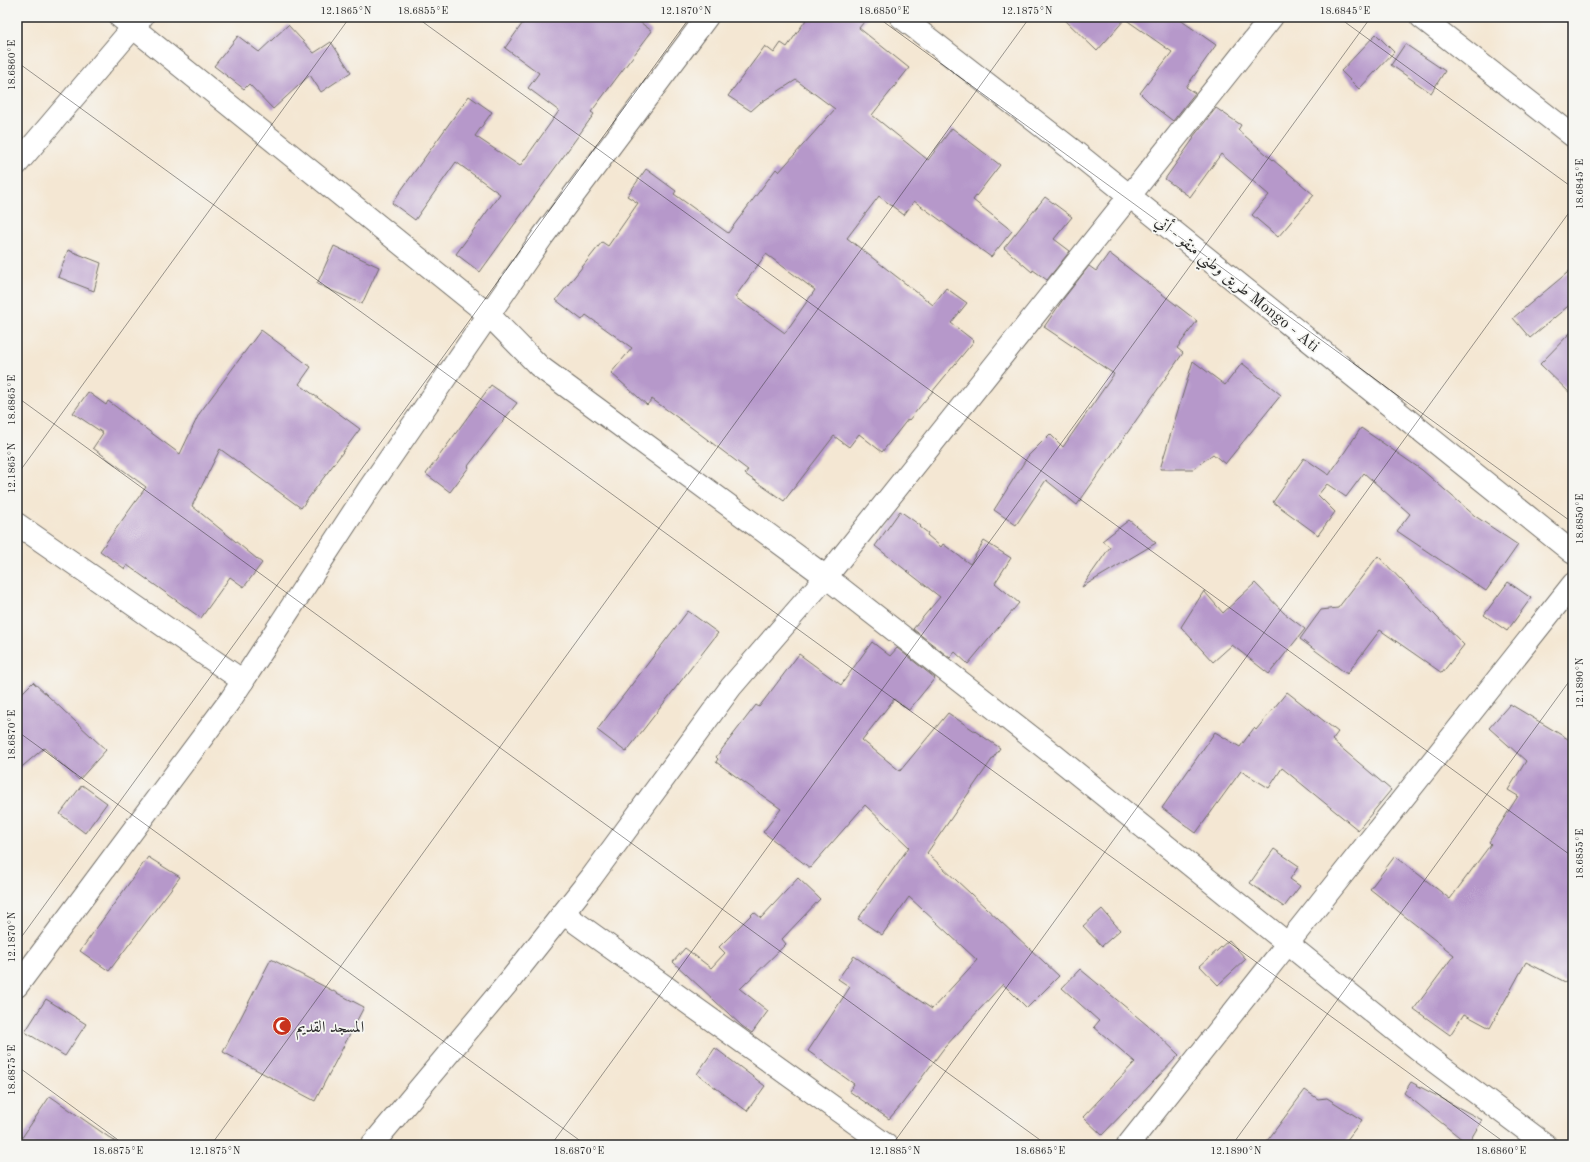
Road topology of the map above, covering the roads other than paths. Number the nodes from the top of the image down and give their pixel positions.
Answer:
1 (707, 17) edge
2 (900, 17) edge
3 (1272, 17) edge
4 (1421, 17) edge
5 (132, 20) edge
6 (1573, 136) edge
7 (17, 164) edge
8 (1130, 196) junction
9 (489, 315) junction
10 (17, 524) edge
11 (1573, 553) edge
12 (826, 577) junction
13 (1573, 584) edge
14 (243, 680) junction
15 (564, 914) junction
16 (1288, 944) junction
17 (17, 986) edge
18 (372, 1145) edge
19 (886, 1145) edge
20 (1128, 1145) edge
21 (1546, 1145) edge

1 - 9 street
2 - 8 street, طريق وطني منقو - أتي Mongo - Ati
3 - 8 street
4 - 6 street
5 - 7 street
5 - 9 street
8 - 11 street, طريق وطني منقو - أتي Mongo - Ati
8 - 12 street
9 - 12 street
9 - 14 street
10 - 14 street
12 - 15 street
12 - 16 street
13 - 16 street
14 - 17 street
15 - 18 street
15 - 19 street
16 - 20 street
16 - 21 street

